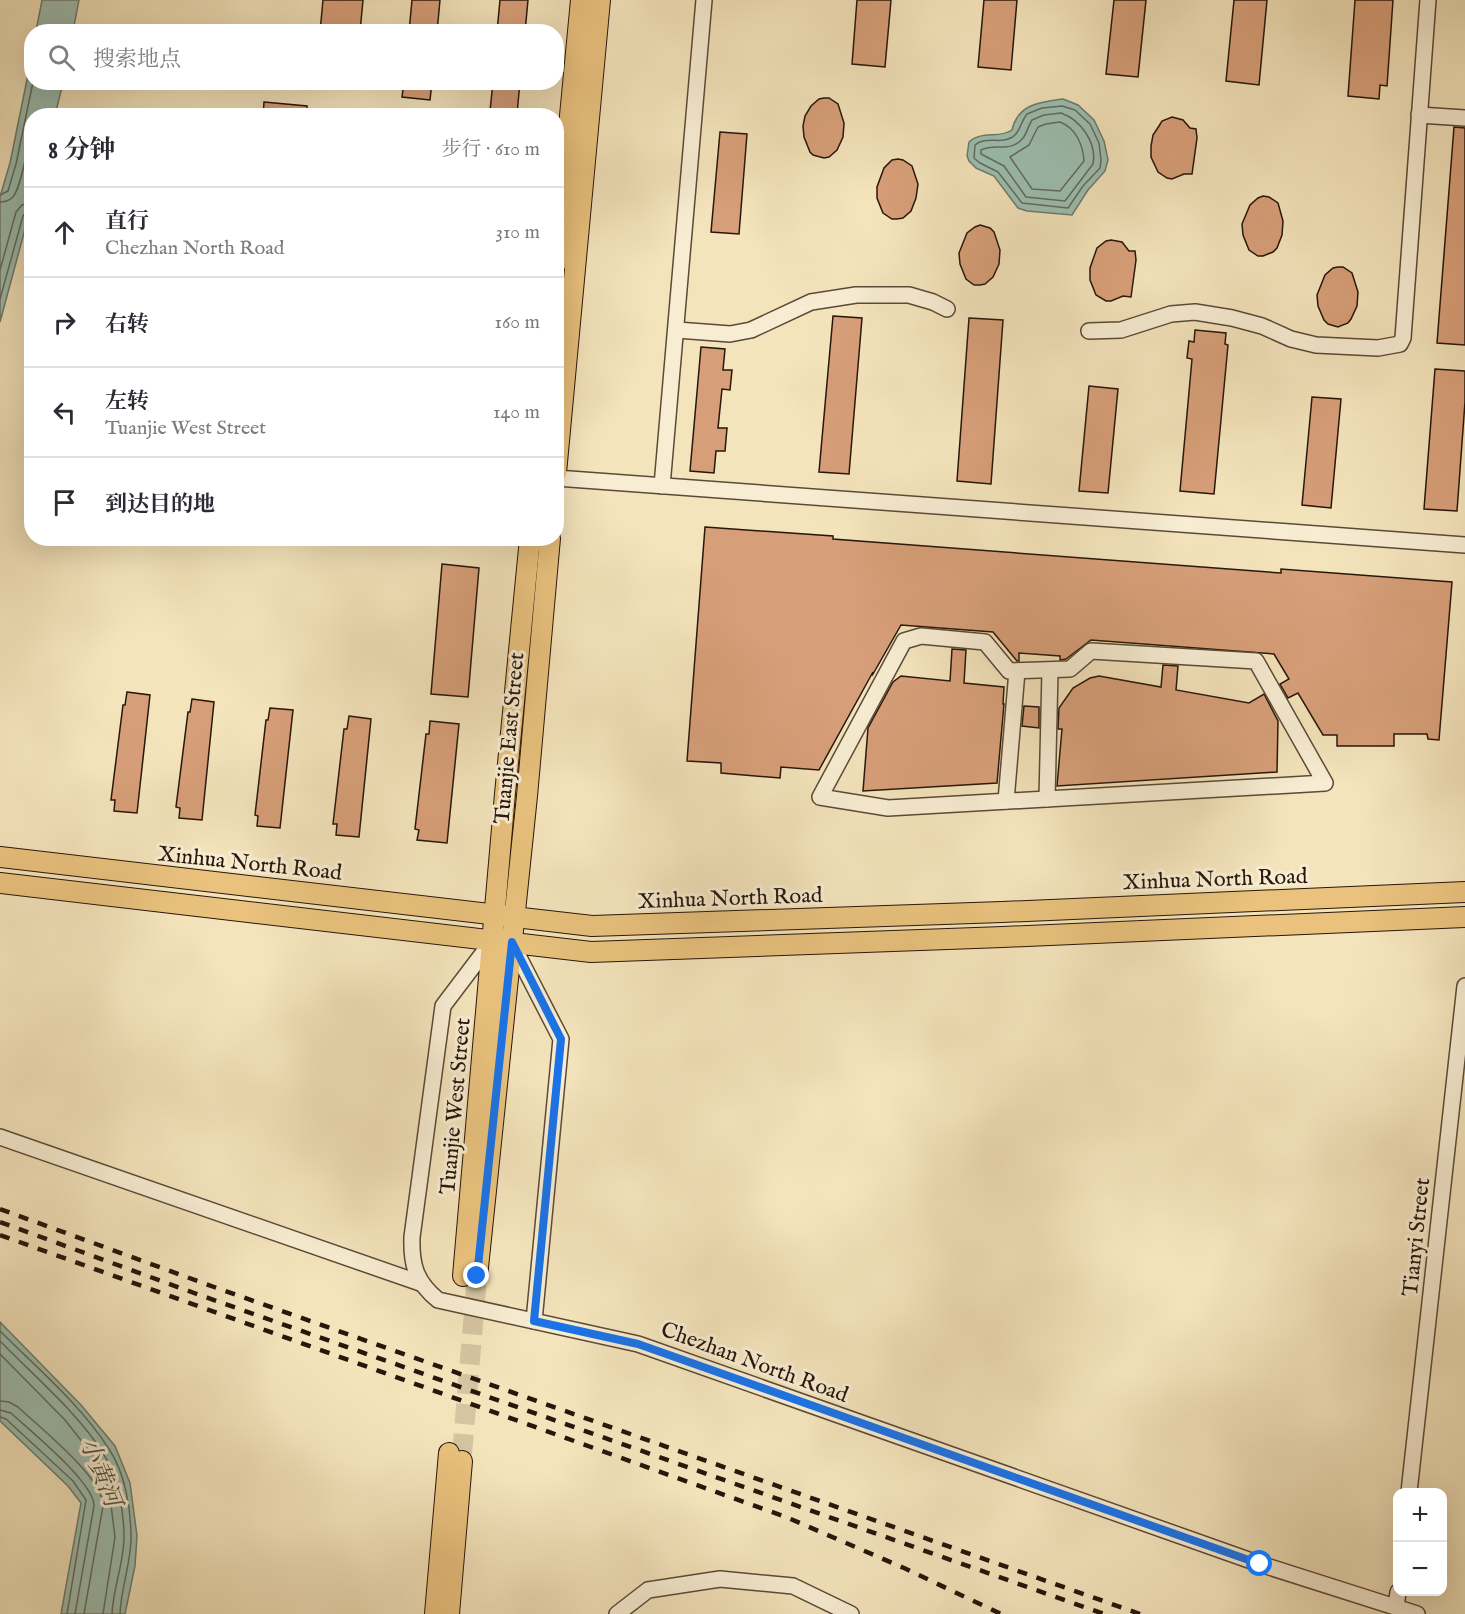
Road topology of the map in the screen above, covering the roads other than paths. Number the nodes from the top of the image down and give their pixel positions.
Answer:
1 (581, 0) edge
2 (600, 0) edge
3 (704, 0) edge
4 (1428, 0) edge
5 (1419, 115) junction
6 (1465, 118) edge
7 (564, 184) edge
8 (947, 309) dead end
9 (676, 330) junction
10 (1089, 331) dead end
11 (564, 389) edge
12 (564, 476) edge
13 (662, 486) junction
14 (1465, 545) edge
15 (529, 546) edge
16 (549, 546) edge
17 (1017, 671) junction
18 (1050, 671) junction
19 (1047, 799) junction
20 (1006, 801) junction
21 (0, 857) edge
22 (0, 883) edge
23 (1465, 891) edge
24 (504, 915) junction
25 (1465, 917) edge
26 (502, 941) junction
27 (1465, 986) edge
28 (0, 1137) edge
29 (470, 1276) tunnel mouth
30 (420, 1283) junction
31 (534, 1321) junction
32 (1409, 1488) edge
33 (1397, 1596) edge
34 (1396, 1607) junction
35 (435, 1614) edge
36 (449, 1614) edge
37 (617, 1614) edge
38 (851, 1614) edge
39 (1417, 1614) edge

1 - 7 main road
2 - 11 main road
3 - 9 street
4 - 5 street
5 - 6 street
5 - 10 street
8 - 9 street
9 - 13 street
12 - 13 street
13 - 14 street
15 - 24 main road, Tuanjie East Street
16 - 24 main road, Tuanjie East Street
17 - 18 street
17 - 20 street
17 - 20 street
18 - 19 street
18 - 19 street
19 - 20 street
21 - 24 main road, Xinhua North Road
22 - 26 main road
23 - 24 main road, Xinhua North Road
24 - 26 main road, Tuanjie East Street
25 - 26 main road
26 - 29 main road, Tuanjie West Street
26 - 30 street
26 - 31 street
27 - 32 street, Tianyi Street
28 - 30 street, Chezhan North Road
30 - 31 street, Chezhan North Road
31 - 34 street, Chezhan North Road
33 - 34 street
34 - 39 street, Chezhan North Road
35 - 36 main road
37 - 38 street

